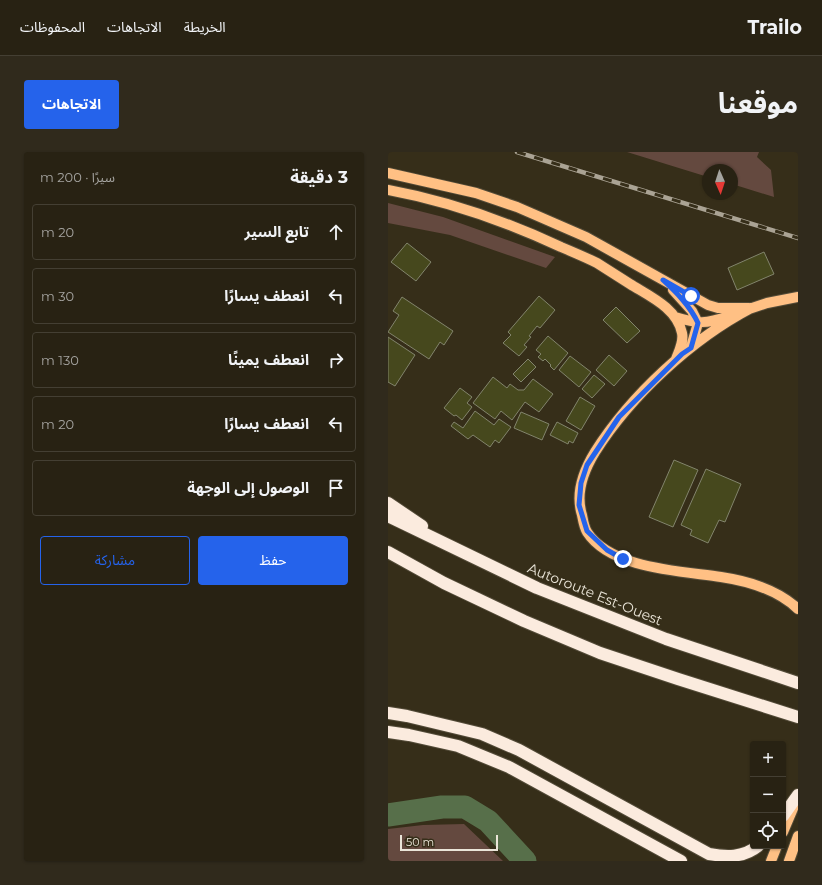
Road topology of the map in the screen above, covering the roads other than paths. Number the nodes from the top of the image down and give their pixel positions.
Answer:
1 (388, 173) edge
2 (388, 190) edge
3 (663, 280) junction
4 (798, 297) edge
5 (751, 308) junction
6 (675, 317) junction
7 (698, 323) junction
8 (691, 348) junction
9 (675, 361) junction
10 (388, 503) edge
11 (388, 516) edge
12 (388, 552) edge
13 (461, 552) junction
14 (388, 558) edge
15 (444, 583) junction
16 (798, 608) edge
17 (798, 683) edge
18 (388, 713) edge
19 (793, 715) edge
20 (388, 732) edge
21 (798, 796) edge
22 (785, 813) edge
23 (786, 825) edge
24 (798, 836) edge
25 (752, 849) edge
26 (776, 849) edge
27 (713, 858) edge
28 (681, 861) edge
29 (771, 861) edge
30 (789, 861) edge

1 - 3 main road
2 - 6 main road
3 - 5 main road
3 - 7 main road
4 - 5 main road
5 - 7 main road
5 - 8 main road
6 - 7 main road
6 - 9 main road
7 - 8 main road
8 - 9 main road
9 - 16 main road
10 - 13 highway
11 - 13 highway, Autoroute Est-Ouest
12 - 15 highway
13 - 17 highway, Autoroute Est-Ouest
14 - 15 highway
15 - 19 highway
18 - 27 highway
20 - 28 highway
21 - 22 highway
21 - 23 main road
24 - 30 main road
25 - 27 highway
26 - 29 main road

